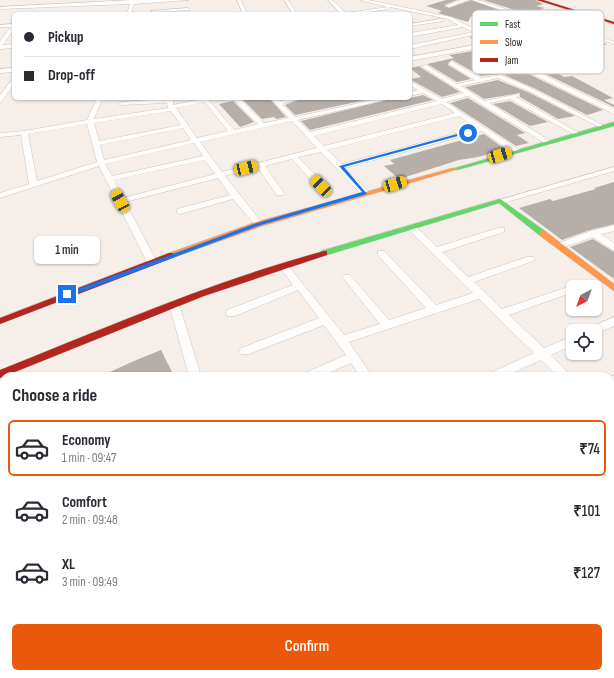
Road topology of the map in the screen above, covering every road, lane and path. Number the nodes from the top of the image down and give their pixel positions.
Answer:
1 (11, 0) edge
2 (33, 0) edge
3 (56, 0) edge
4 (187, 0) edge
5 (239, 0) edge
6 (286, 0) edge
7 (330, 0) edge
8 (362, 0) edge
9 (465, 0) edge
10 (474, 0) edge
11 (539, 0) edge
12 (133, 1) edge
13 (78, 2) edge
14 (105, 2) edge
15 (52, 5) junction
16 (29, 6) junction
17 (447, 6) dead end
18 (395, 7) junction
19 (360, 8) dead end
20 (4, 9) edge
21 (100, 9) dead end
22 (109, 9) dead end
23 (504, 10) edge
24 (573, 10) edge
25 (153, 11) dead end
26 (24, 12) edge
27 (42, 12) dead end
28 (50, 12) dead end
29 (130, 12) edge
30 (188, 12) edge
31 (244, 12) edge
32 (294, 12) edge
33 (342, 12) edge
34 (367, 12) edge
35 (373, 12) edge
36 (0, 13) edge
37 (422, 13) junction
38 (412, 15) edge
39 (448, 18) junction
40 (604, 20) edge
41 (614, 23) edge
42 (412, 25) edge
43 (464, 25) junction
44 (0, 26) edge
45 (12, 26) edge
46 (12, 29) edge
47 (472, 30) edge
48 (0, 33) edge
49 (9, 33) junction
50 (472, 35) edge
51 (412, 36) edge
52 (412, 37) edge
53 (2, 40) edge
54 (423, 44) junction
55 (0, 46) edge
56 (12, 46) edge
57 (412, 47) edge
58 (472, 48) edge
59 (439, 54) junction
60 (412, 59) edge
61 (451, 63) dead end
62 (424, 66) dead end
63 (0, 70) edge
64 (12, 70) edge
65 (537, 74) edge
66 (480, 80) junction
67 (12, 82) edge
68 (412, 84) edge
69 (455, 86) junction
70 (424, 91) junction
71 (534, 91) junction
72 (412, 94) edge
73 (469, 94) junction
74 (510, 96) junction
75 (0, 100) edge
76 (99, 100) edge
77 (207, 100) joint
78 (238, 100) edge
79 (276, 100) edge
80 (383, 100) edge
81 (442, 102) junction
82 (482, 103) junction
83 (122, 104) dead end
84 (172, 104) edge
85 (614, 112) edge
86 (459, 114) junction
87 (293, 119) junction
88 (90, 122) junction
89 (614, 124) edge
90 (262, 125) junction
91 (185, 126) junction
92 (603, 127) junction
93 (482, 129) junction
94 (232, 132) junction
95 (24, 133) junction
96 (0, 134) edge
97 (578, 134) junction
98 (308, 135) junction
99 (196, 140) junction
100 (546, 142) junction
101 (96, 144) junction
102 (322, 150) junction
103 (515, 150) junction
104 (293, 156) junction
105 (207, 157) junction
106 (101, 163) junction
107 (260, 165) junction
108 (341, 167) junction
109 (614, 168) edge
110 (220, 174) junction
111 (108, 179) junction
112 (33, 184) junction
113 (321, 186) dead end
114 (280, 193) dead end
115 (365, 193) junction
116 (0, 196) edge
117 (235, 196) junction
118 (120, 201) junction
119 (500, 202) junction
120 (180, 211) dead end
121 (259, 224) junction
122 (412, 228) junction
123 (614, 228) edge
124 (501, 230) dead end
125 (594, 233) junction
126 (559, 246) junction
127 (614, 248) edge
128 (436, 251) junction
129 (380, 253) dead end
130 (530, 258) dead end
131 (152, 262) junction
132 (283, 265) junction
133 (347, 277) dead end
134 (466, 281) junction
135 (299, 286) junction
136 (614, 288) edge
137 (566, 291) edge
138 (480, 295) junction
139 (174, 304) junction
140 (433, 309) junction
141 (231, 313) dead end
142 (500, 314) junction
143 (325, 320) junction
144 (0, 321) edge
145 (614, 321) edge
146 (387, 325) junction
147 (602, 327) edge
148 (342, 340) junction
149 (566, 343) edge
150 (245, 351) dead end
151 (543, 354) junction
152 (353, 358) junction
153 (5, 372) edge
154 (192, 372) edge
155 (319, 372) edge
156 (363, 372) edge
157 (505, 372) edge
158 (560, 372) edge

1 - 20 street
2 - 16 street
3 - 15 street
4 - 12 street
4 - 30 street
5 - 31 street
6 - 32 street
7 - 33 street
8 - 18 street
9 - 17 street
10 - 23 street
11 - 24 street
12 - 14 street
12 - 29 street
13 - 14 street
13 - 15 street
15 - 16 street
16 - 20 street
16 - 26 street
18 - 35 street
18 - 37 street
19 - 34 street
20 - 36 street
21 - 22 street
25 - 30 street
27 - 28 street
37 - 38 street
37 - 39 street
39 - 42 street
39 - 43 street
40 - 41 street
43 - 47 street
43 - 51 street
44 - 45 street
46 - 49 street
48 - 49 street
49 - 53 street
50 - 54 street
52 - 54 street
53 - 55 street
54 - 57 street
54 - 59 street
55 - 56 street
58 - 59 street
59 - 60 street
61 - 66 street
62 - 69 street
63 - 64 street
65 - 85 street
66 - 69 street
66 - 71 street
67 - 75 street
68 - 70 street
69 - 73 street
70 - 72 street
70 - 81 street
71 - 74 street
71 - 92 street
73 - 81 street
73 - 82 street
74 - 82 street
74 - 97 street
76 - 88 street
77 - 84 street
77 - 94 street
78 - 90 street
79 - 87 street
80 - 87 street
81 - 86 street
81 - 98 street
82 - 100 street
83 - 84 street
84 - 88 street
84 - 91 street
86 - 93 street
86 - 102 street
87 - 90 street
87 - 98 street
88 - 95 street
88 - 101 street
89 - 92 street
90 - 94 street
91 - 99 street
91 - 101 street
92 - 97 street
93 - 103 street
93 - 108 street
94 - 99 street
95 - 96 street
95 - 112 street
97 - 100 street
98 - 102 street
99 - 105 street
99 - 106 street
100 - 103 street
101 - 106 street
102 - 104 street
102 - 108 street
103 - 115 street
104 - 107 street
104 - 113 street
105 - 110 street
105 - 111 street
106 - 111 street
106 - 112 street
107 - 110 street
107 - 114 street
108 - 115 street
109 - 119 street
110 - 117 street
110 - 118 street
111 - 118 street
112 - 116 street
115 - 121 street
117 - 120 street
117 - 121 street
118 - 131 street
119 - 122 street
119 - 126 street
121 - 131 street
122 - 128 street
122 - 132 street
123 - 125 street
124 - 128 street
125 - 126 street
125 - 127 street
126 - 136 street
128 - 134 street
129 - 140 street
130 - 134 street
131 - 144 street
132 - 135 street
132 - 139 street
133 - 146 street
134 - 138 street
135 - 141 street
135 - 143 street
137 - 142 street
138 - 140 street
138 - 142 street
139 - 153 street
139 - 154 street
140 - 146 street
142 - 151 street
143 - 148 street
143 - 150 street
145 - 147 street
146 - 148 street
148 - 152 street
149 - 151 street
151 - 157 street
151 - 158 street
152 - 155 street
152 - 156 street

